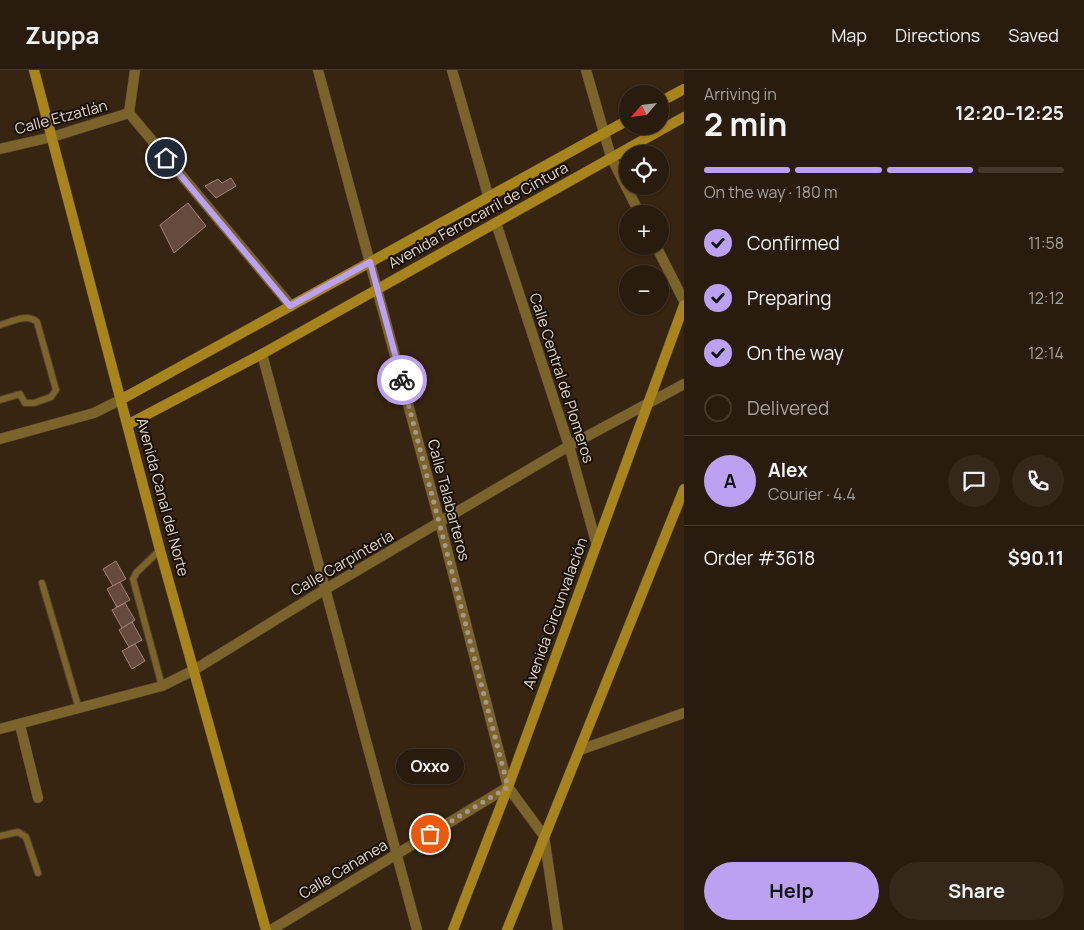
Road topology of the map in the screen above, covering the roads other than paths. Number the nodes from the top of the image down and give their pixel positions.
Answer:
1 (34, 70) edge
2 (135, 70) edge
3 (318, 70) edge
4 (452, 70) edge
5 (586, 70) edge
6 (684, 88) edge
7 (669, 97) edge
8 (129, 113) junction
9 (684, 117) edge
10 (619, 125) edge
11 (604, 133) junction
12 (52, 137) junction
13 (0, 149) edge
14 (611, 158) junction
15 (488, 195) junction
16 (635, 205) edge
17 (496, 223) junction
18 (660, 255) edge
19 (370, 262) junction
20 (377, 288) junction
21 (684, 303) edge
22 (290, 306) junction
23 (0, 325) edge
24 (262, 354) junction
25 (684, 384) edge
26 (122, 399) junction
27 (0, 400) edge
28 (647, 403) junction
29 (129, 424) junction
30 (0, 439) edge
31 (569, 446) junction
32 (684, 489) edge
33 (440, 523) junction
34 (596, 542) junction
35 (160, 550) junction
36 (42, 583) dead end
37 (324, 590) junction
38 (194, 670) junction
39 (162, 686) junction
40 (79, 709) junction
41 (684, 713) edge
42 (20, 725) junction
43 (0, 729) edge
44 (580, 750) junction
45 (508, 787) junction
46 (38, 798) dead end
47 (0, 836) edge
48 (544, 836) junction
49 (398, 854) junction
50 (38, 873) dead end
51 (266, 930) edge
52 (272, 930) edge
53 (417, 930) edge
54 (453, 930) edge
55 (507, 930) edge
56 (558, 930) edge

1 - 12 main road, Avenida Canal del Norte
2 - 8 street
3 - 19 street, Calle Talabarteros
4 - 15 street
5 - 11 street
6 - 7 main road
8 - 12 street, Calle Etzatlán
8 - 22 street
9 - 14 main road, Avenida Ferrocarril de Cintura
10 - 11 main road, Avenida Ferrocarril de Cintura
11 - 14 street
11 - 15 main road, Avenida Ferrocarril de Cintura
12 - 13 street, Calle Etzatlán
12 - 26 main road, Avenida Canal del Norte
14 - 16 street
14 - 17 main road, Avenida Ferrocarril de Cintura
15 - 19 main road, Avenida Ferrocarril de Cintura
17 - 20 main road, Avenida Ferrocarril de Cintura
17 - 31 street, Calle Central de Plomeros
18 - 21 street
19 - 20 street, Calle Talabarteros
19 - 22 main road, Avenida Ferrocarril de Cintura
20 - 24 main road, Avenida Ferrocarril de Cintura
20 - 33 street, Calle Talabarteros
21 - 28 main road, Avenida Circunvalación
22 - 26 main road, Avenida Ferrocarril de Cintura
23 - 27 lane
24 - 29 main road, Avenida Ferrocarril de Cintura
24 - 37 street
25 - 28 street, Calle Carpintería
26 - 29 main road, Avenida Canal del Norte
26 - 30 street
28 - 31 street, Calle Carpintería
28 - 34 main road, Avenida Circunvalación
29 - 35 main road, Avenida Canal del Norte
31 - 33 street, Calle Carpintería
31 - 34 street, Calle Central de Plomeros
32 - 44 main road
33 - 37 street, Calle Carpintería
33 - 45 street, Calle Talabarteros
34 - 45 main road, Avenida Circunvalación
35 - 38 main road, Avenida Canal del Norte
35 - 39 lane
36 - 40 lane
37 - 38 street, Calle Carpintería
37 - 49 street
38 - 39 street, Calle Carpintería
38 - 51 main road, Avenida Canal del Norte
39 - 40 street, Calle Carpintería
40 - 42 street, Calle Carpintería
41 - 44 street
42 - 43 street, Calle Carpintería
42 - 46 street
44 - 48 main road
45 - 48 street, Calle Talabarteros
45 - 49 street, Calle Cananea
45 - 54 main road, Avenida Circunvalación
47 - 50 lane
48 - 55 main road
48 - 56 street, Calle Talabarteros
49 - 52 street, Calle Cananea
49 - 53 street

